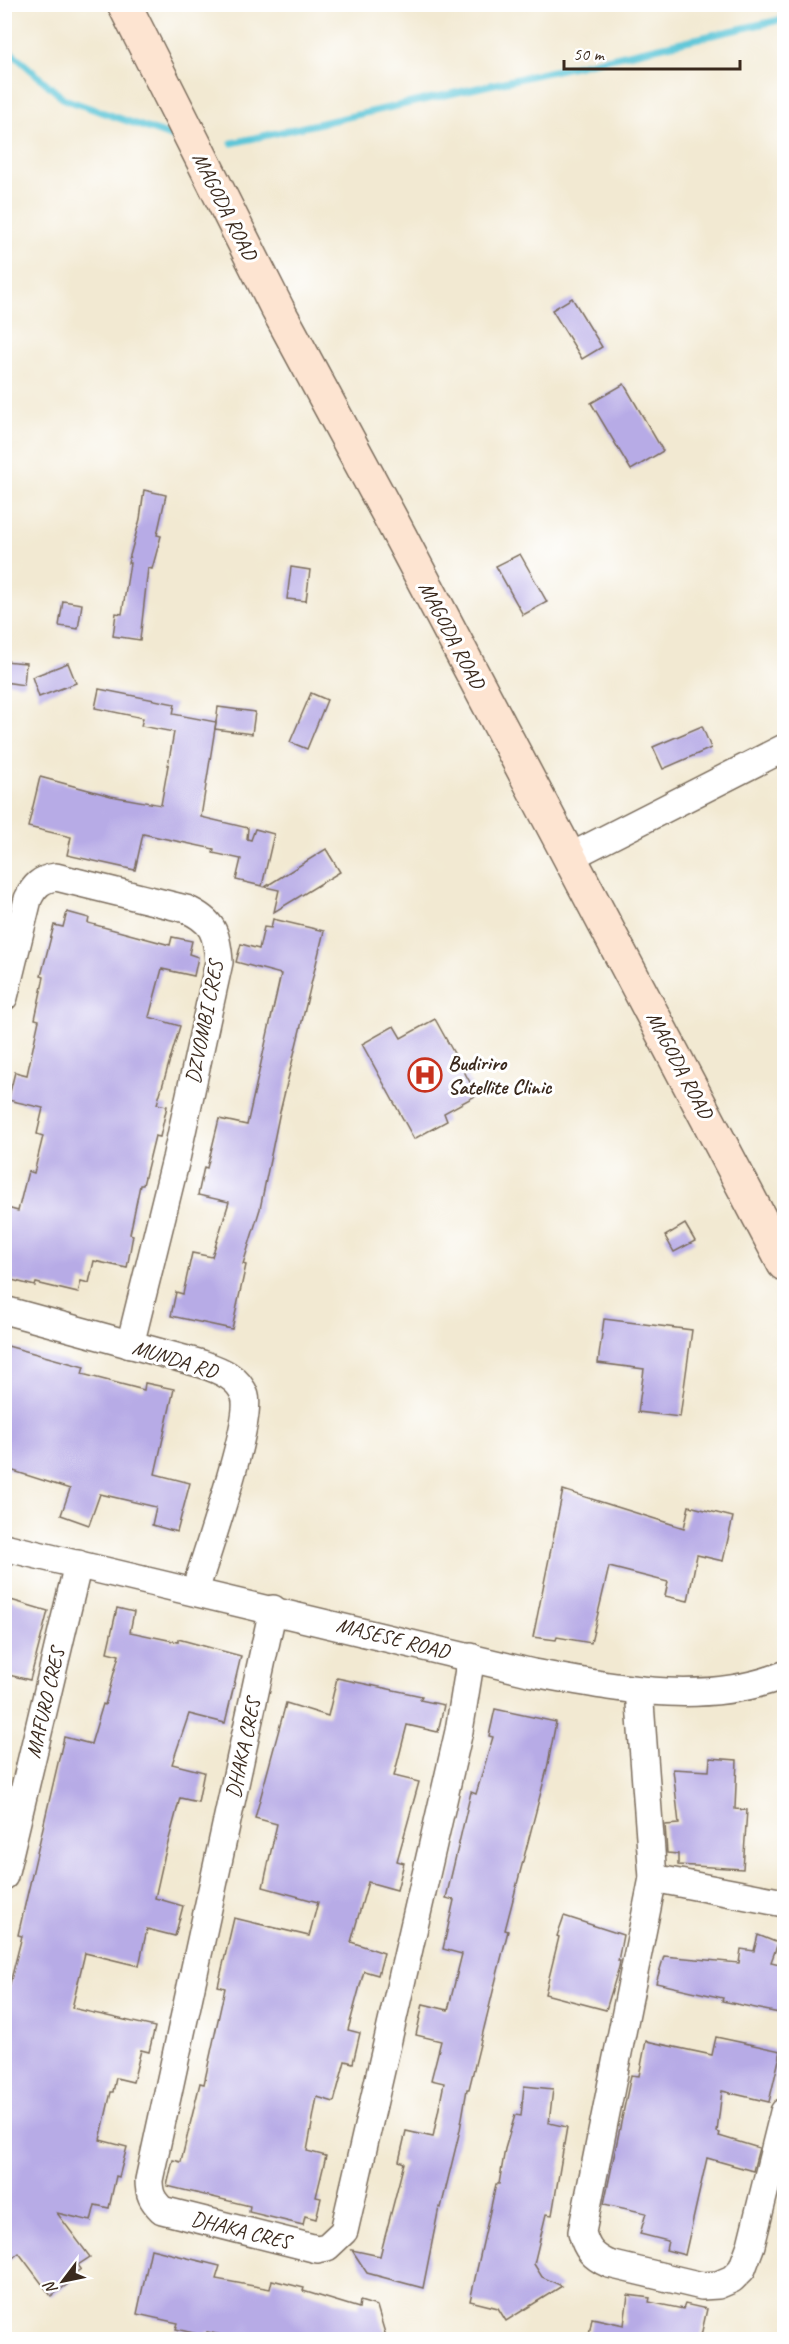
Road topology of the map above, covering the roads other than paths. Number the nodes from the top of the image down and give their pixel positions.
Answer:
1 (123, 4) edge
2 (784, 748) edge
3 (570, 857) junction
4 (4, 997) edge
5 (784, 1264) edge
6 (4, 1310) edge
7 (130, 1345) junction
8 (4, 1547) edge
9 (78, 1564) junction
10 (195, 1591) junction
11 (273, 1609) junction
12 (471, 1657) junction
13 (784, 1675) edge
14 (639, 1690) junction
15 (4, 1876) edge
16 (653, 1878) junction
17 (784, 1903) edge
18 (784, 2112) edge

1 - 3 street, MAGODA ROAD
2 - 3 street
3 - 5 street, MAGODA ROAD
4 - 7 street, DZVOMBI CRES
6 - 7 street, MUNDA RD
7 - 10 street, MUNDA RD
8 - 9 street, MASESE ROAD
9 - 10 street, MASESE ROAD
9 - 15 street, MAFURO CRES
10 - 11 street, MASESE ROAD
11 - 12 street, MASESE ROAD
11 - 12 street, DHAKA CRES
12 - 14 street, MASESE ROAD
13 - 14 street, MASESE ROAD
14 - 16 street
16 - 17 street
16 - 18 street

